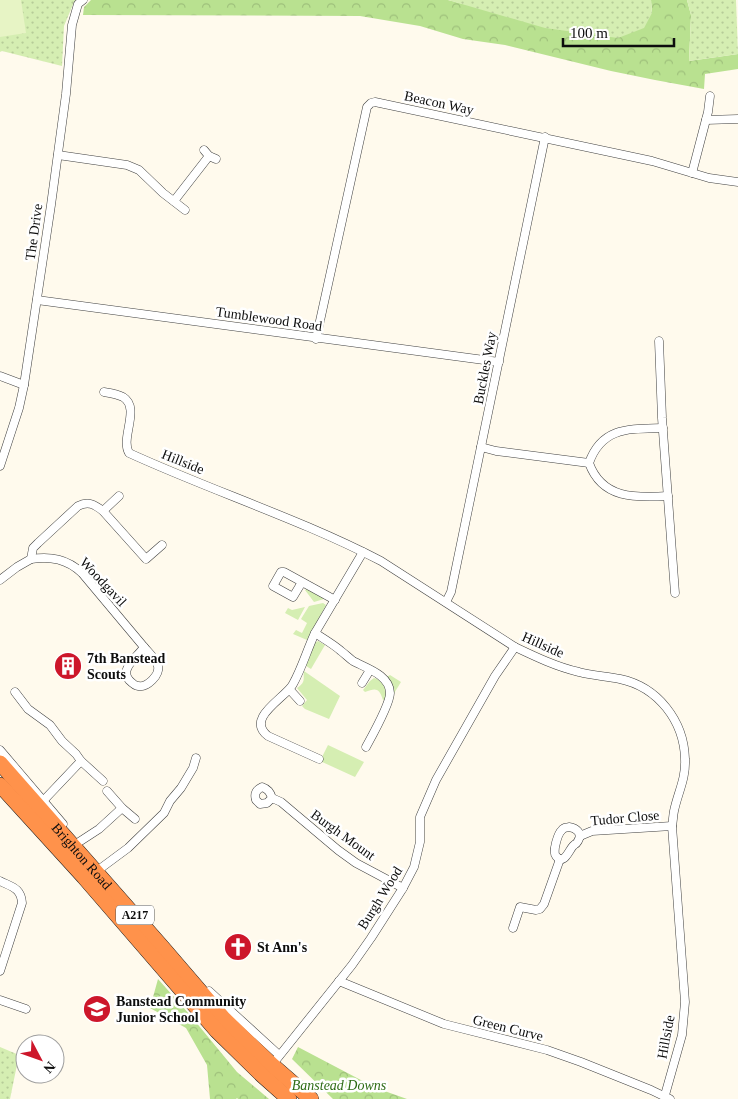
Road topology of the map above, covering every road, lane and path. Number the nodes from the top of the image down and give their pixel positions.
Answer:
1 (83, 0) edge
2 (710, 96) dead end
3 (738, 119) edge
4 (706, 120) junction
5 (545, 137) junction
6 (58, 155) junction
7 (210, 155) dead end
8 (692, 173) junction
9 (738, 182) edge
10 (174, 201) junction
11 (185, 210) dead end
12 (37, 300) junction
13 (316, 338) junction
14 (659, 341) dead end
15 (499, 362) junction
16 (0, 376) edge
17 (24, 386) junction
18 (104, 392) dead end
19 (663, 428) junction
20 (482, 448) junction
21 (589, 463) junction
22 (0, 466) edge
23 (119, 496) dead end
24 (668, 496) junction
25 (100, 509) junction
26 (162, 545) dead end
27 (363, 552) junction
28 (31, 559) junction
29 (0, 580) edge
30 (302, 582) dead end
31 (675, 593) dead end
32 (334, 600) junction
33 (446, 602) junction
34 (315, 633) junction
35 (144, 647) junction
36 (515, 647) junction
37 (370, 670) junction
38 (362, 684) dead end
39 (290, 690) junction
40 (15, 692) dead end
41 (300, 701) dead end
42 (28, 709) junction
43 (21, 716) dead end
44 (366, 747) dead end
45 (0, 750) edge
46 (196, 758) dead end
47 (319, 758) dead end
48 (81, 761) junction
49 (0, 763) edge
50 (103, 781) dead end
51 (0, 785) edge
52 (107, 791) dead end
53 (272, 798) dead end
54 (44, 800) junction
55 (122, 808) junction
56 (135, 819) dead end
57 (672, 826) junction
58 (580, 836) junction
59 (78, 842) junction
60 (560, 859) junction
61 (101, 868) junction
62 (0, 881) edge
63 (403, 888) junction
64 (513, 928) dead end
65 (0, 971) edge
66 (339, 981) junction
67 (0, 1000) edge
68 (26, 1009) dead end
69 (276, 1060) junction
70 (667, 1097) edge
71 (289, 1099) edge
72 (311, 1099) edge

1 - 6 street, The Drive
2 - 4 street
3 - 4 street
4 - 8 street
5 - 8 street, Beacon Way
5 - 13 street, Beacon Way
5 - 15 street, Buckles Way
6 - 10 street
6 - 12 street, The Drive
7 - 10 street
8 - 9 street, Beacon Way
10 - 11 street
12 - 13 street, Tumblewood Road
12 - 17 street, The Drive
13 - 15 street, Tumblewood Road
14 - 19 street
15 - 20 street, Buckles Way
16 - 17 street
17 - 22 street, The Drive
18 - 27 street, Hillside
19 - 21 street
19 - 24 street
20 - 21 street
20 - 33 street, Buckles Way
21 - 24 street
23 - 25 street
24 - 31 street
25 - 26 street
25 - 28 street
27 - 32 street
27 - 33 street, Hillside
28 - 29 street
28 - 35 street, Woodgavil
30 - 32 street
32 - 34 street
33 - 36 street, Hillside
34 - 37 street
34 - 39 street
35 - 35 street, Woodgavil
36 - 57 street, Hillside
36 - 63 street, Burgh Wood
37 - 38 street
37 - 44 street
39 - 41 street
39 - 47 street
40 - 42 street
42 - 43 street
42 - 48 street
45 - 54 street, Brighton Road
46 - 61 street
48 - 50 street
48 - 54 street
49 - 69 highway, Brighton Road / A217
51 - 71 highway, Brighton Road / A217
52 - 55 street
53 - 63 street, Burgh Mount
54 - 59 street, Brighton Road
55 - 56 street
55 - 59 street
57 - 58 street, Tudor Close
57 - 70 street, Hillside
58 - 60 street, Tudor Close
58 - 60 street, Tudor Close
59 - 61 street, Brighton Road
60 - 64 street
61 - 69 street, Brighton Road
62 - 65 street
63 - 66 street, Burgh Wood
66 - 69 street, Burgh Wood
66 - 70 street, Green Curve
67 - 68 street
69 - 72 highway, Brighton Road / A217

